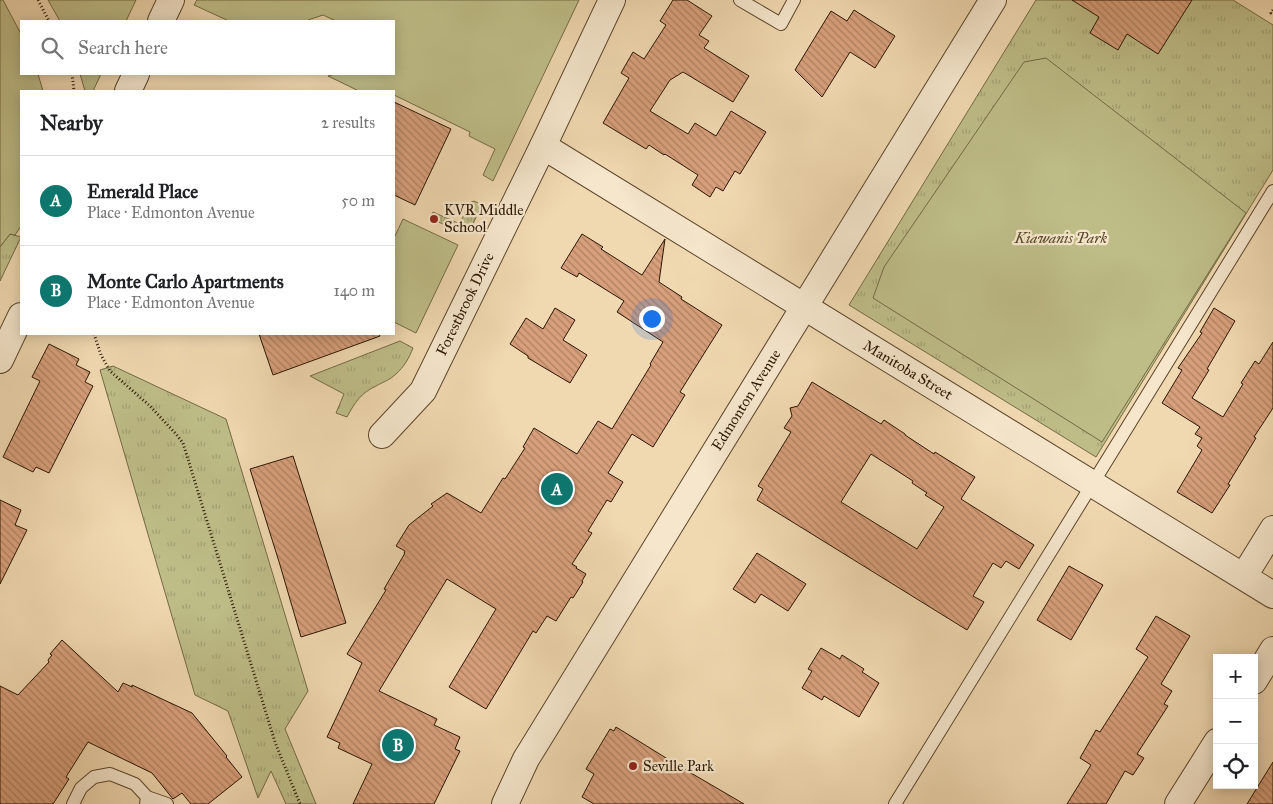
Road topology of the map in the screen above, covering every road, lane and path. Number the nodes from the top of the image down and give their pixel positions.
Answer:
1 (38, 0) edge
2 (172, 0) edge
3 (612, 0) edge
4 (740, 0) edge
5 (794, 0) edge
6 (993, 0) edge
7 (48, 20) edge
8 (162, 20) edge
9 (72, 75) edge
10 (136, 75) edge
11 (74, 90) edge
12 (128, 90) edge
13 (543, 146) junction
14 (1273, 191) edge
15 (803, 307) junction
16 (20, 318) edge
17 (94, 335) edge
18 (0, 360) edge
19 (382, 435) dead end
20 (1092, 483) junction
21 (1273, 529) edge
22 (1244, 576) junction
23 (1273, 595) edge
24 (1273, 650) edge
25 (1258, 674) edge
26 (1216, 744) edge
27 (146, 800) edge
28 (73, 804) edge
29 (167, 804) edge
30 (300, 804) edge
31 (504, 804) edge
32 (895, 804) edge
33 (1178, 804) edge

1 - 7 path
2 - 8 street
3 - 13 street, Forestbrook Drive
4 - 5 lane
6 - 15 street, Edmonton Avenue
9 - 11 path
10 - 12 street
13 - 15 street, Manitoba Street
13 - 19 street, Forestbrook Drive
14 - 20 lane
15 - 20 street, Manitoba Street
15 - 31 street, Edmonton Avenue
16 - 18 street
17 - 30 path
20 - 22 street, Manitoba Street
20 - 32 lane
21 - 22 street
22 - 23 street, Manitoba Street
24 - 25 street
26 - 33 street
27 - 28 lane
27 - 29 lane

